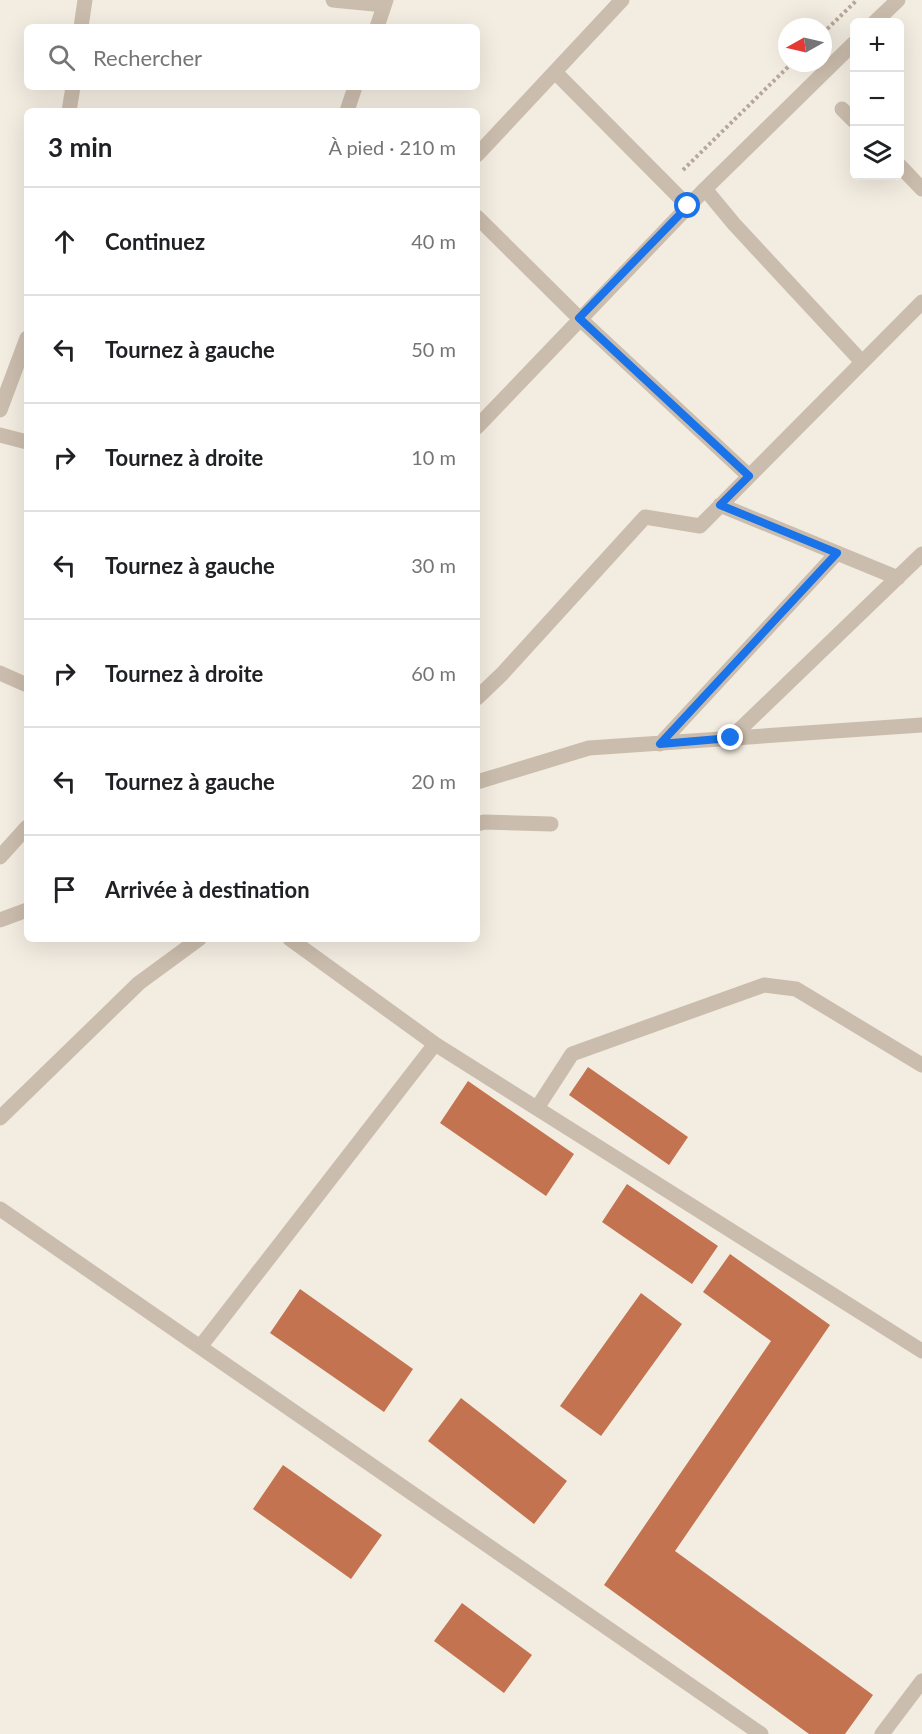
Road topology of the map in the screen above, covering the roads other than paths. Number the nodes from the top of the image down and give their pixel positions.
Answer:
1 (85, 0) edge
2 (333, 0) edge
3 (622, 0) edge
4 (898, 0) edge
5 (385, 3) edge
6 (879, 18) edge
7 (81, 24) edge
8 (377, 24) edge
9 (850, 48) edge
10 (555, 72) junction
11 (72, 90) edge
12 (354, 90) edge
13 (70, 108) edge
14 (348, 108) edge
15 (842, 109) dead end
16 (850, 116) edge
17 (480, 152) edge
18 (904, 170) edge
19 (705, 189) junction
20 (922, 189) edge
21 (688, 206) junction
22 (480, 220) edge
23 (922, 302) edge
24 (579, 318) junction
25 (24, 346) edge
26 (862, 362) junction
27 (0, 410) edge
28 (480, 424) edge
29 (0, 435) edge
30 (24, 441) edge
31 (749, 476) junction
32 (720, 505) junction
33 (837, 553) junction
34 (922, 554) edge
35 (898, 578) junction
36 (0, 673) edge
37 (24, 684) edge
38 (480, 695) edge
39 (922, 725) edge
40 (731, 738) junction
41 (660, 744) junction
42 (480, 781) edge
43 (480, 823) edge
44 (551, 824) dead end
45 (24, 830) edge
46 (0, 856) edge
47 (24, 911) edge
48 (0, 920) edge
49 (196, 942) edge
50 (294, 942) edge
51 (435, 1044) junction
52 (922, 1065) edge
53 (537, 1108) junction
54 (0, 1118) edge
55 (0, 1209) edge
56 (200, 1347) junction
57 (922, 1351) edge
58 (922, 1681) edge
59 (761, 1734) edge
60 (882, 1734) edge

1 - 7 street
2 - 5 street
3 - 10 street
4 - 6 street
5 - 8 street
9 - 19 street
10 - 17 street
10 - 21 street
11 - 13 street
12 - 14 street
15 - 16 street
18 - 20 street
19 - 21 street
19 - 26 street
21 - 24 street
22 - 24 street
23 - 26 street
24 - 28 street
24 - 31 street
25 - 27 street
26 - 31 street
29 - 30 street
31 - 32 street
32 - 33 street
32 - 38 street
33 - 35 street
33 - 41 street
34 - 35 street
35 - 40 street
36 - 37 street
39 - 40 street
40 - 41 street
41 - 42 street
43 - 44 street
45 - 46 street
47 - 48 street
49 - 54 street
50 - 51 street
51 - 53 street
51 - 56 street
52 - 53 street
53 - 57 street
55 - 56 street
56 - 59 street
58 - 60 street

